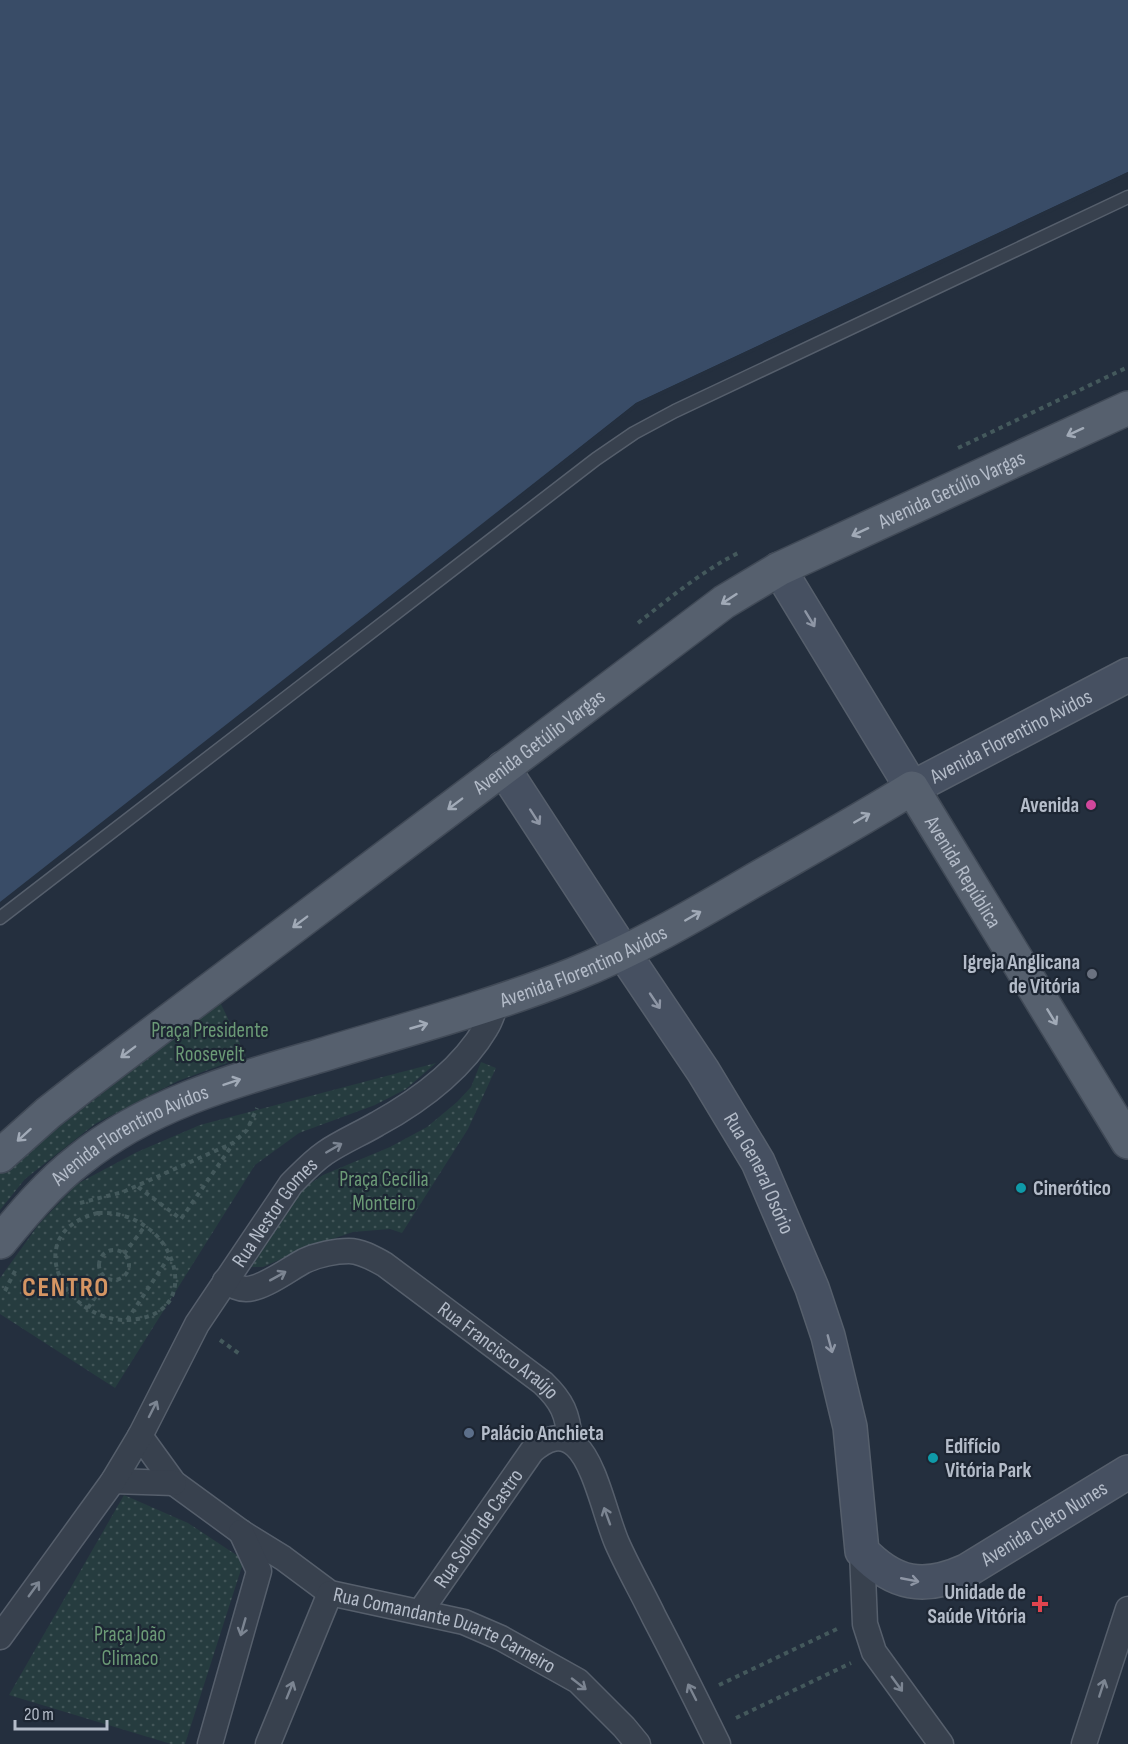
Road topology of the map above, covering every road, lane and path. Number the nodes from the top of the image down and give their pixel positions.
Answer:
1 (1128, 197) edge
2 (1128, 408) edge
3 (779, 569) junction
4 (1128, 675) edge
5 (503, 768) junction
6 (912, 788) junction
7 (0, 918) edge
8 (623, 952) junction
9 (497, 1003) junction
10 (250, 1105) dead end
11 (1128, 1142) edge
12 (233, 1143) junction
13 (0, 1156) edge
14 (137, 1186) junction
15 (77, 1203) dead end
16 (145, 1226) junction
17 (10, 1252) edge
18 (124, 1254) junction
19 (170, 1256) junction
20 (108, 1278) junction
21 (225, 1281) junction
22 (4, 1292) dead end
23 (88, 1308) junction
24 (127, 1320) junction
25 (221, 1341) dead end
26 (241, 1355) dead end
27 (140, 1436) junction
28 (570, 1441) junction
29 (1128, 1472) edge
30 (113, 1480) junction
31 (174, 1483) junction
32 (241, 1532) junction
33 (862, 1551) junction
34 (283, 1558) junction
35 (259, 1571) junction
36 (330, 1593) junction
37 (1128, 1609) edge
38 (420, 1612) junction
39 (836, 1629) dead end
40 (0, 1637) edge
41 (853, 1662) dead end
42 (716, 1686) dead end
43 (729, 1721) dead end
44 (210, 1744) edge
45 (268, 1744) edge
46 (638, 1744) edge
47 (718, 1744) edge
48 (941, 1744) edge
49 (1084, 1744) edge

1 - 7 lane
2 -> 3 main road, Avenida Getúlio Vargas
3 -> 5 main road, Avenida Getúlio Vargas
3 -> 6 street, Avenida República
4 - 6 street, Avenida Florentino Avidos
5 -> 8 street, Rua General Osório
5 -> 13 main road, Avenida Getúlio Vargas
8 -> 6 main road, Avenida Florentino Avidos
6 -> 11 main road, Avenida República
8 - 9 main road, Avenida Florentino Avidos
8 -> 33 street, Rua General Osório
17 -> 9 main road, Avenida Florentino Avidos
21 -> 9 street, Rua Nestor Gomes
10 - 12 path
12 - 14 path
12 - 14 path
14 - 15 path
16 - 18 path
16 - 19 path
16 - 23 path
17 - 22 path
18 - 20 path
18 - 20 path
19 - 24 path
19 - 24 path
20 - 23 path
27 -> 21 street, Rua Nestor Gomes
21 -> 28 street, Rua Francisco Araújo
23 - 24 path
25 - 26 path
27 - 30 street, Rua Nestor Gomes
27 - 31 street, Rua Comandante Duarte Carneiro
28 - 38 street, Rua Solón de Castro
47 -> 28 street, Rua Francisco Araújo
33 -> 29 street, Avenida Cleto Nunes
30 - 31 street
40 -> 30 street, Rua Nestor Gomes
31 - 32 street, Rua Comandante Duarte Carneiro
32 - 34 street, Rua Comandante Duarte Carneiro
32 - 35 street
33 -> 48 street, Rua General Osório
34 - 35 street
34 - 36 street, Rua Comandante Duarte Carneiro
35 -> 44 street
36 - 38 street, Rua Comandante Duarte Carneiro
45 -> 36 street
49 -> 37 street
38 -> 46 street, Rua Comandante Duarte Carneiro
39 - 42 path
41 - 43 path

